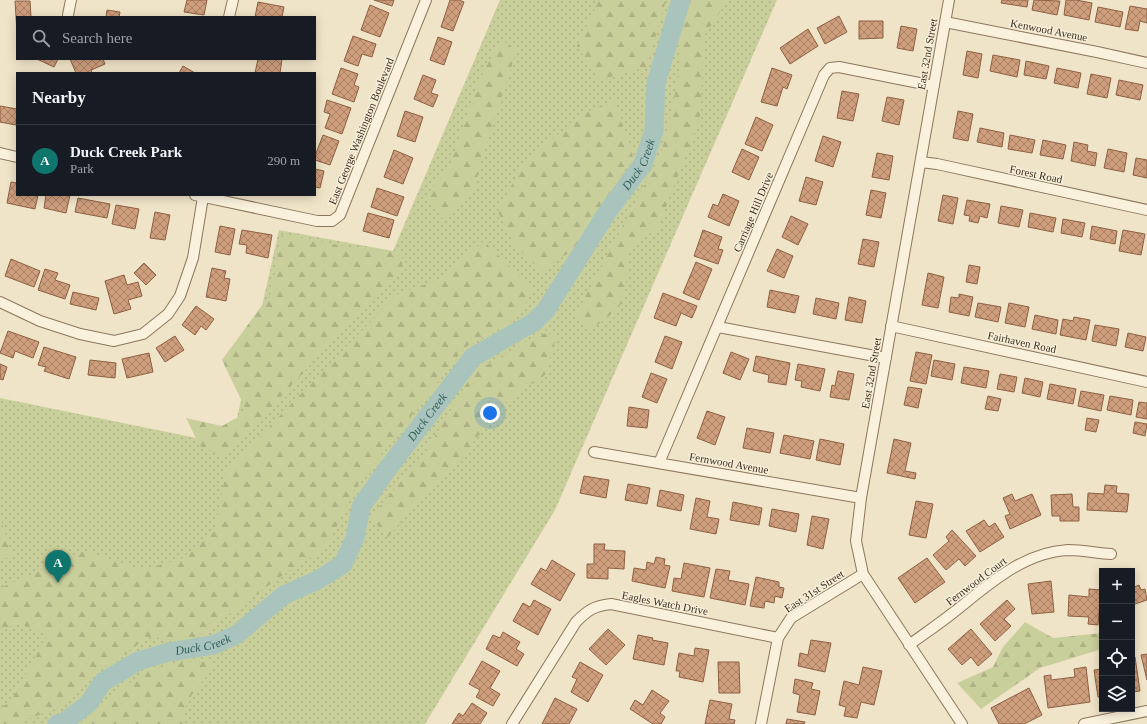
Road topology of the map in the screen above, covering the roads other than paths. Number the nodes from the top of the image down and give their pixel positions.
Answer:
1 (71, 0) edge
2 (233, 0) edge
3 (426, 0) edge
4 (949, 0) edge
5 (68, 15) dead end
6 (229, 16) edge
7 (945, 22) junction
8 (1147, 63) edge
9 (934, 86) junction
10 (0, 153) edge
11 (16, 157) edge
12 (920, 162) junction
13 (199, 196) edge
14 (1147, 210) edge
15 (0, 302) edge
16 (891, 326) junction
17 (718, 327) junction
18 (886, 358) junction
19 (1147, 382) edge
20 (594, 452) dead end
21 (660, 463) junction
22 (861, 498) junction
23 (1111, 554) dead end
24 (863, 574) junction
25 (778, 638) junction
26 (909, 645) junction
27 (1147, 711) edge
28 (512, 724) edge
29 (760, 724) edge
30 (962, 724) edge
31 (1084, 724) edge

1 - 5 street
2 - 6 street
3 - 13 street, East George Washington Boulevard
4 - 7 street, East 32nd Street
7 - 8 street, Kenwood Avenue
7 - 9 street, East 32nd Street
9 - 12 street, East 32nd Street
9 - 17 street, Carriage Hill Drive
10 - 11 street
12 - 14 street, Forest Road
12 - 16 street, East 32nd Street
13 - 15 street
16 - 18 street, East 32nd Street
16 - 19 street, Fairhaven Road
17 - 18 street
17 - 21 street, Carriage Hill Drive
18 - 22 street, East 32nd Street
20 - 21 street, Fernwood Avenue
21 - 22 street, Fernwood Avenue
22 - 24 street, East 32nd Street
23 - 26 street, Fernwood Court
24 - 25 street, East 31st Street
24 - 26 street, East 32nd Street
25 - 28 street, Eagles Watch Drive
25 - 29 street, East 31st Street
26 - 30 street, East 32nd Street
27 - 31 street

